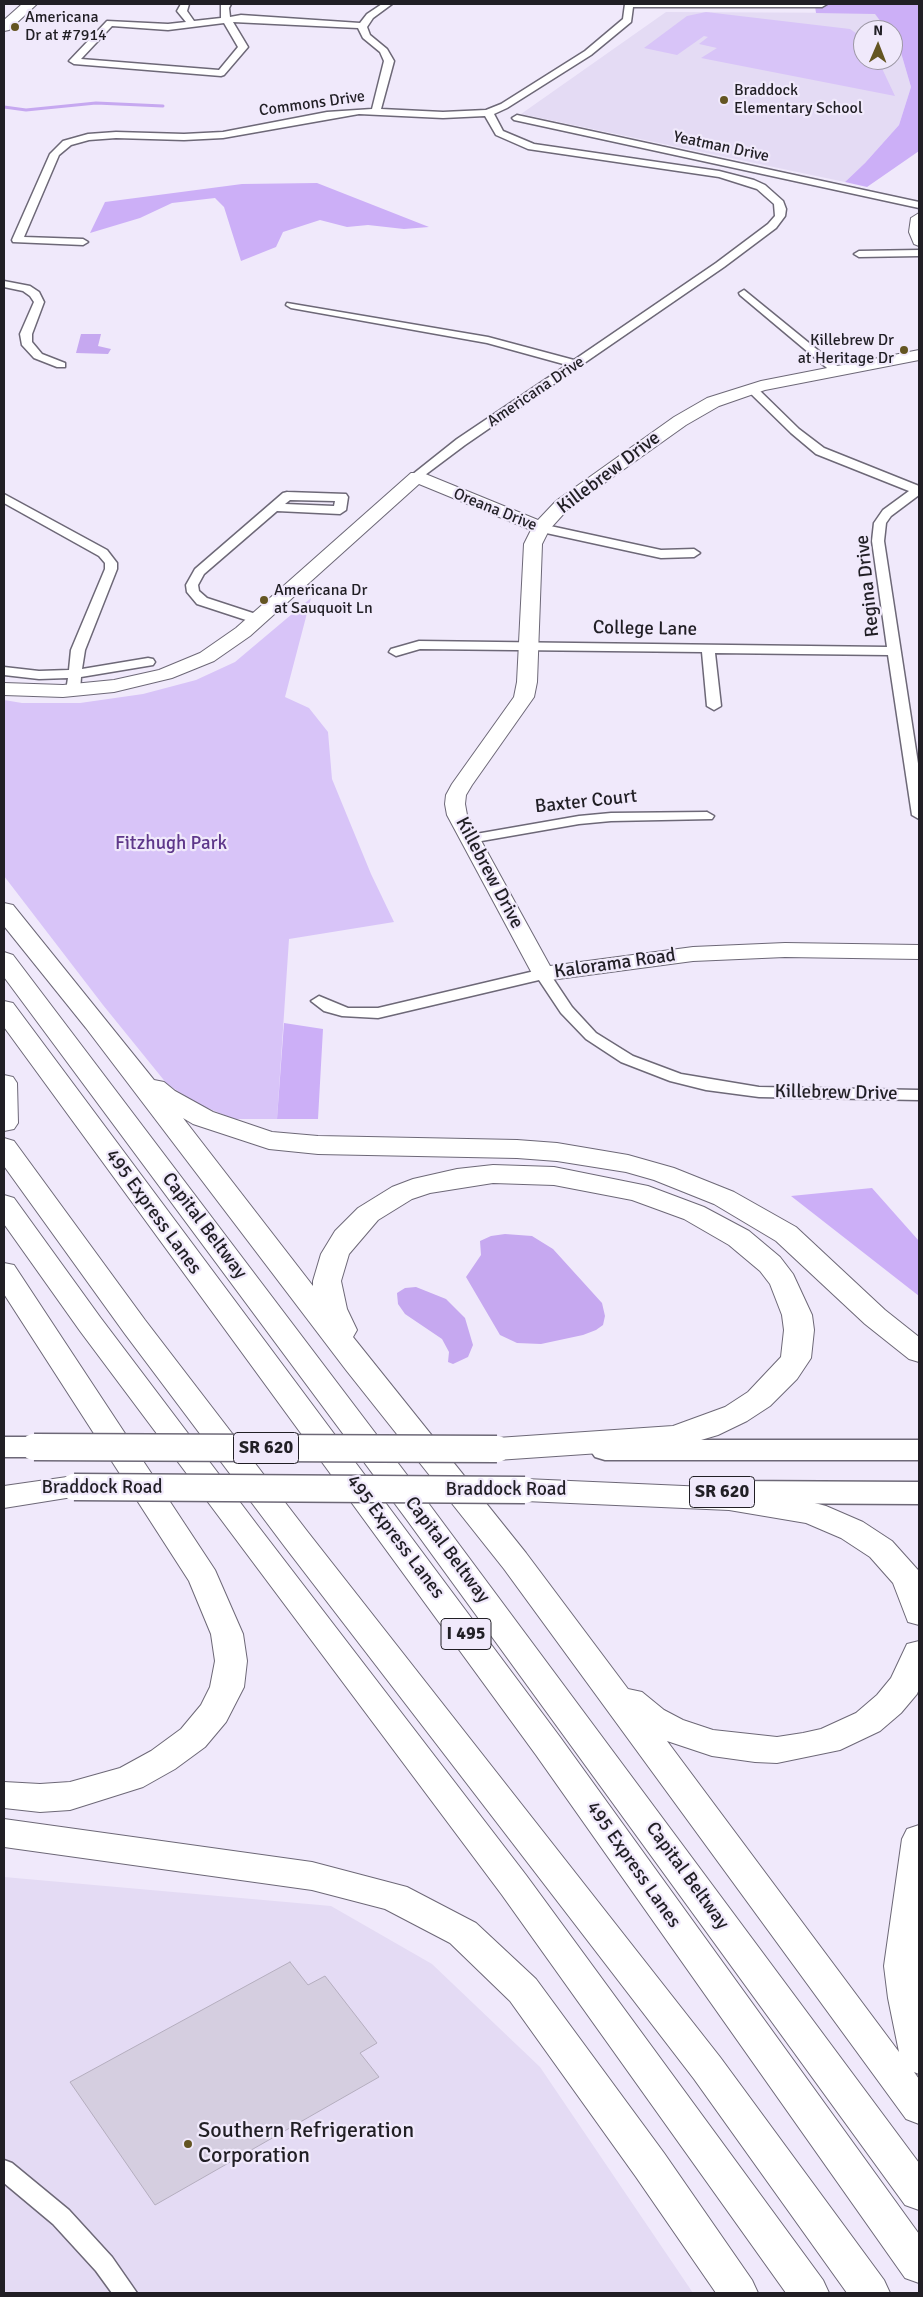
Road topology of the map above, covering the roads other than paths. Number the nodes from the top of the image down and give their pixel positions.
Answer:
1 (30, 4) edge
2 (185, 4) edge
3 (227, 4) edge
4 (388, 4) edge
5 (629, 4) edge
6 (822, 4) edge
7 (227, 19) junction
8 (192, 24) junction
9 (363, 26) junction
10 (4, 27) edge
11 (376, 111) junction
12 (488, 113) junction
13 (517, 118) dead end
14 (919, 205) edge
15 (919, 218) edge
16 (4, 239) edge
17 (17, 240) junction
18 (919, 241) edge
19 (83, 242) dead end
20 (919, 253) edge
21 (859, 254) dead end
22 (4, 284) edge
23 (744, 293) dead end
24 (291, 305) dead end
25 (919, 355) edge
26 (577, 364) junction
27 (60, 365) dead end
28 (837, 371) junction
29 (752, 389) junction
30 (417, 477) junction
31 (919, 491) edge
32 (4, 498) edge
33 (274, 507) dead end
34 (541, 528) junction
35 (694, 553) dead end
36 (257, 619) junction
37 (529, 646) junction
38 (708, 648) junction
39 (894, 651) junction
40 (396, 652) dead end
41 (148, 662) dead end
42 (4, 671) edge
43 (74, 682) junction
44 (4, 688) edge
45 (714, 706) dead end
46 (919, 815) edge
47 (707, 816) dead end
48 (470, 838) junction
49 (4, 910) edge
50 (919, 952) edge
51 (4, 960) edge
52 (543, 974) junction
53 (319, 1001) dead end
54 (4, 1009) edge
55 (117, 1052) junction
56 (4, 1084) edge
57 (919, 1094) edge
58 (4, 1123) edge
59 (4, 1147) edge
60 (4, 1204) edge
61 (4, 1272) edge
62 (919, 1352) edge
63 (357, 1363) junction
64 (4, 1447) edge
65 (497, 1449) junction
66 (919, 1450) edge
67 (4, 1487) edge
68 (74, 1487) junction
69 (525, 1490) junction
70 (919, 1493) edge
71 (4, 1497) edge
72 (919, 1613) edge
73 (919, 1653) edge
74 (592, 1663) junction
75 (4, 1795) edge
76 (4, 1833) edge
77 (919, 1839) edge
78 (919, 2058) edge
79 (919, 2108) edge
80 (4, 2170) edge
81 (919, 2193) edge
82 (919, 2265) edge
83 (125, 2293) edge
84 (738, 2293) edge
85 (809, 2293) edge
86 (870, 2293) edge

1 - 10 street
2 - 8 street
3 - 7 street
4 - 9 street
5 - 6 street
5 - 12 street, Commons Drive
7 - 8 street
7 - 8 street
7 - 9 street
9 - 11 street
11 - 12 street, Commons Drive
11 - 17 street, Commons Drive
12 - 26 street, Americana Drive
13 - 14 street, Yeatman Drive
15 - 18 street
16 - 17 street
17 - 19 street
20 - 21 street
22 - 27 street
23 - 28 street
24 - 26 street
25 - 28 street, Killebrew Drive
26 - 30 street, Americana Drive
28 - 29 street, Killebrew Drive
29 - 31 street
29 - 34 street, Killebrew Drive
30 - 34 street, Oreana Drive
30 - 36 street, Americana Drive
31 - 39 street, Regina Drive
32 - 43 street
33 - 36 street
34 - 35 street, Oreana Drive
34 - 37 street, Killebrew Drive
36 - 43 street, Americana Drive
37 - 38 street, College Lane
37 - 40 street, College Lane
37 - 48 street, Killebrew Drive
38 - 39 street, College Lane
38 - 45 street
39 - 46 street, Regina Drive
41 - 43 street
42 - 43 street
43 - 44 street, Americana Drive
47 - 48 street, Baxter Court
48 - 52 street, Killebrew Drive
49 - 55 highway
50 - 52 street, Kalorama Road
51 - 81 highway, Capital Beltway / I 495
52 - 53 street, Kalorama Road
52 - 57 street, Killebrew Drive
54 - 82 highway, 495 Express Lanes / I 495
55 - 62 highway
55 - 63 highway
56 - 58 highway
59 - 86 highway
60 - 85 highway
61 - 75 highway
63 - 65 highway
63 - 74 highway
64 - 65 main road, SR 620, bridge
65 - 66 main road, SR 620
67 - 68 main road, Braddock Road / SR 620
68 - 69 main road, Braddock Road / SR 620, bridge
68 - 71 highway
69 - 70 main road, Braddock Road / SR 620
69 - 72 highway
73 - 74 highway
74 - 79 highway
76 - 84 highway
77 - 78 highway
80 - 83 street

